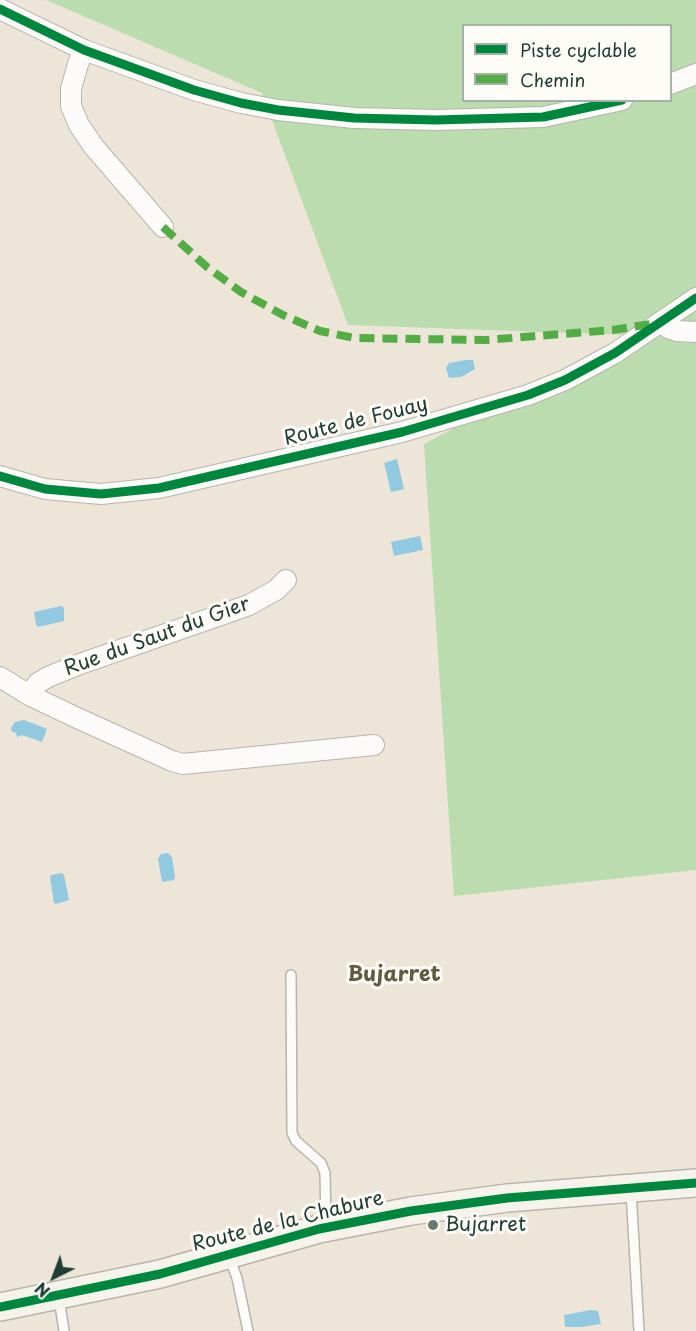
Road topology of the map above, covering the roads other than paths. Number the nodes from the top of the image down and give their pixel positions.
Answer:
1 (0, 9) edge
2 (84, 50) junction
3 (696, 74) edge
4 (672, 83) edge
5 (613, 102) edge
6 (163, 227) dead end
7 (696, 298) edge
8 (663, 322) junction
9 (696, 332) edge
10 (0, 476) edge
11 (286, 580) dead end
12 (0, 677) edge
13 (29, 695) junction
14 (374, 745) dead end
15 (291, 975) dead end
16 (696, 1183) edge
17 (631, 1188) junction
18 (326, 1227) junction
19 (229, 1255) junction
20 (59, 1296) junction
21 (0, 1307) edge
22 (64, 1331) edge
23 (248, 1331) edge
24 (639, 1331) edge

1 - 2 street
2 - 5 street
2 - 6 street
3 - 4 street
7 - 8 street, Route de Fouay
8 - 9 street
8 - 10 street, Route de Fouay
11 - 13 street, Rue du Saut du Gier
12 - 13 street
13 - 14 street
15 - 18 lane
16 - 17 main road, Route de la Chabure
17 - 18 main road, Route de la Chabure
17 - 24 lane
18 - 19 main road, Route de la Chabure
19 - 20 main road, Route de la Chabure
19 - 23 lane
20 - 21 main road, Route de la Chabure
20 - 22 lane

